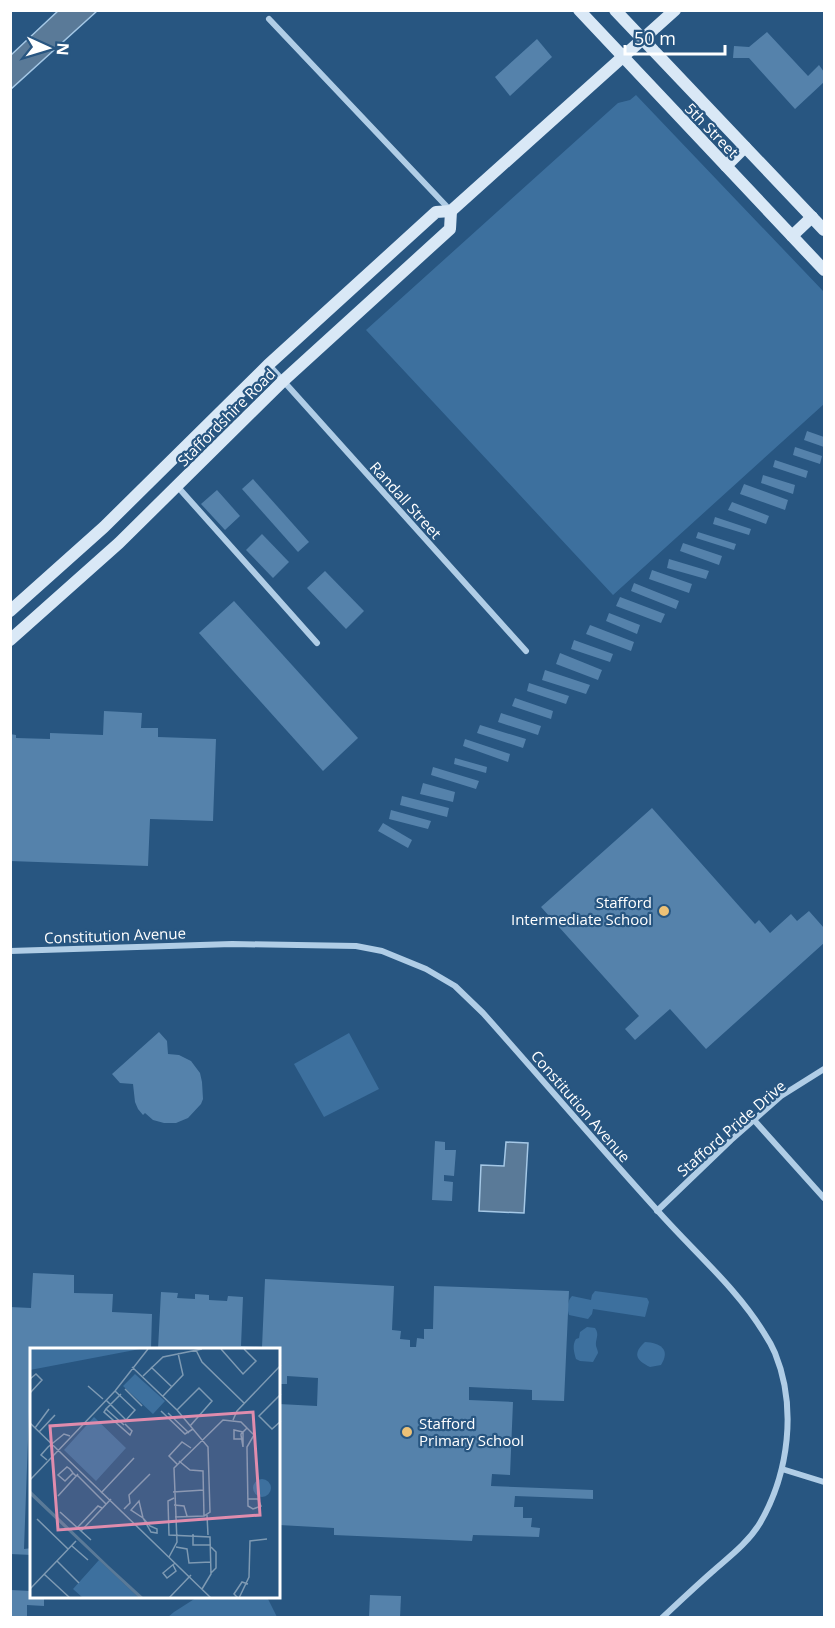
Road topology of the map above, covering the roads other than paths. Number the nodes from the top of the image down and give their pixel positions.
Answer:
1 (579, 10) edge
2 (615, 10) edge
3 (675, 10) edge
4 (269, 20) dead end
5 (642, 40) junction
6 (622, 57) junction
7 (745, 147) junction
8 (726, 166) junction
9 (451, 211) junction
10 (812, 217) junction
11 (825, 231) edge
12 (792, 236) junction
13 (825, 270) edge
14 (268, 365) junction
15 (283, 381) junction
16 (177, 486) junction
17 (10, 611) edge
18 (10, 640) edge
19 (317, 642) dead end
20 (526, 651) dead end
21 (10, 951) edge
22 (825, 1069) edge
23 (754, 1120) junction
24 (825, 1198) edge
25 (657, 1211) junction
26 (782, 1469) junction
27 (825, 1482) edge
28 (662, 1617) edge

1 - 6 main road, 5th Street
2 - 5 main road, 5th Street
3 - 5 main road, Staffordshire Road
4 - 9 street
5 - 6 main road, Staffordshire Road
5 - 7 main road, 5th Street
6 - 8 main road, 5th Street
6 - 9 main road, Staffordshire Road
7 - 8 main road
7 - 10 main road, 5th Street
8 - 12 main road, 5th Street
9 - 14 main road, Staffordshire Road
9 - 15 main road, Staffordshire Road
10 - 11 main road, 5th Street
10 - 12 main road
12 - 13 main road, 5th Street
14 - 15 street, Randall Street
14 - 17 main road, Staffordshire Road
15 - 16 main road, Staffordshire Road
15 - 20 street, Randall Street
16 - 18 main road, Staffordshire Road
16 - 19 street
21 - 25 street, Constitution Avenue
22 - 23 street, Stafford Pride Drive
23 - 24 street
23 - 25 street, Stafford Pride Drive
25 - 26 street, Constitution Avenue
26 - 27 street
26 - 28 street, Constitution Avenue

